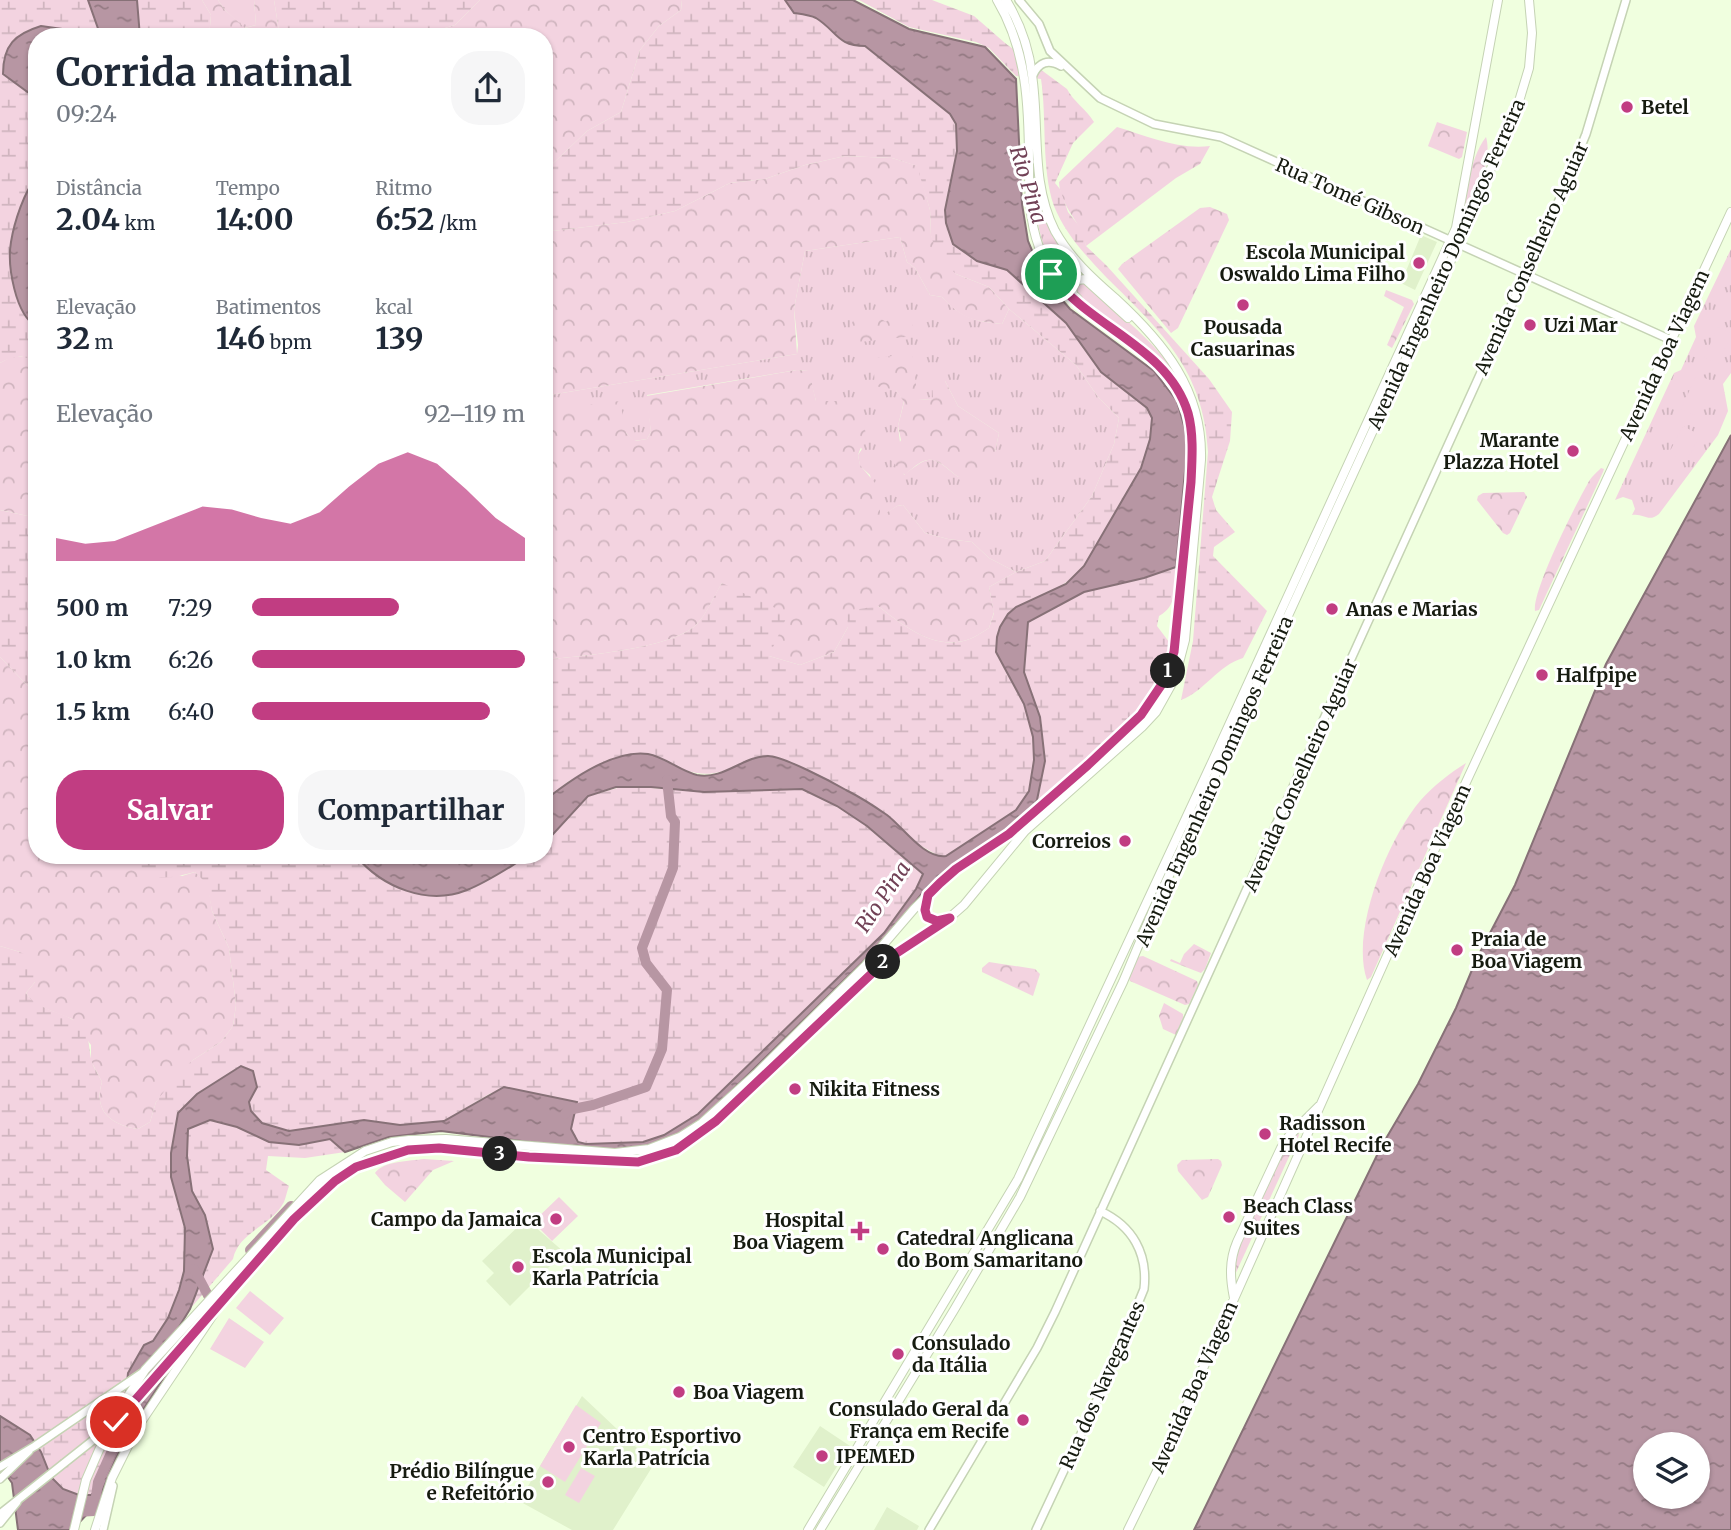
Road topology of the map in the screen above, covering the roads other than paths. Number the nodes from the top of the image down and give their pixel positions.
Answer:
1 (997, 0) edge
2 (1006, 0) edge
3 (1019, 0) edge
4 (1498, 0) edge
5 (1529, 0) edge
6 (1626, 0) edge
7 (1071, 71) junction
8 (1032, 75) junction
9 (1029, 85) junction
10 (1731, 212) edge
11 (1449, 241) junction
12 (1458, 245) junction
13 (1524, 275) junction
14 (1109, 328) junction
15 (1671, 340) junction
16 (1162, 347) junction
17 (928, 895) junction
18 (950, 918) junction
19 (1323, 1101) junction
20 (1100, 1212) junction
21 (1234, 1298) junction
22 (219, 1306) junction
23 (145, 1370) junction
24 (35, 1446) junction
25 (0, 1467) edge
26 (0, 1479) edge
27 (22, 1495) junction
28 (0, 1514) edge
29 (0, 1523) edge
30 (98, 1529) edge
31 (74, 1530) edge
32 (808, 1530) edge
33 (820, 1530) edge
34 (929, 1530) edge
35 (1036, 1530) edge
36 (1128, 1530) edge

1 - 9 main road
2 - 8 main road
3 - 7 main road, Rua Tomé Gibson
4 - 11 main road, Avenida Engenheiro Domingos Ferreira
5 - 12 main road, Avenida Engenheiro Domingos Ferreira
6 - 13 main road, Avenida Conselheiro Aguiar
7 - 8 main road
7 - 11 main road, Rua Tomé Gibson
8 - 9 main road
9 - 14 main road
9 - 16 main road
10 - 15 main road, Avenida Boa Viagem
11 - 12 main road, Rua Tomé Gibson
11 - 32 main road, Avenida Engenheiro Domingos Ferreira
12 - 13 main road, Rua Tomé Gibson
12 - 33 main road, Avenida Engenheiro Domingos Ferreira
13 - 15 main road, Rua Tomé Gibson
13 - 20 main road, Avenida Conselheiro Aguiar
14 - 16 main road
14 - 17 main road
15 - 19 main road, Avenida Boa Viagem
16 - 18 main road
17 - 18 main road
17 - 23 main road
18 - 22 main road
19 - 21 main road, Avenida Boa Viagem
19 - 21 main road
20 - 34 main road, Avenida Conselheiro Aguiar
20 - 35 main road, Rua dos Navegantes
21 - 36 main road, Avenida Boa Viagem
22 - 27 main road
22 - 30 main road
23 - 24 main road
23 - 31 main road
24 - 25 main road
24 - 26 main road
27 - 28 main road
27 - 29 main road

